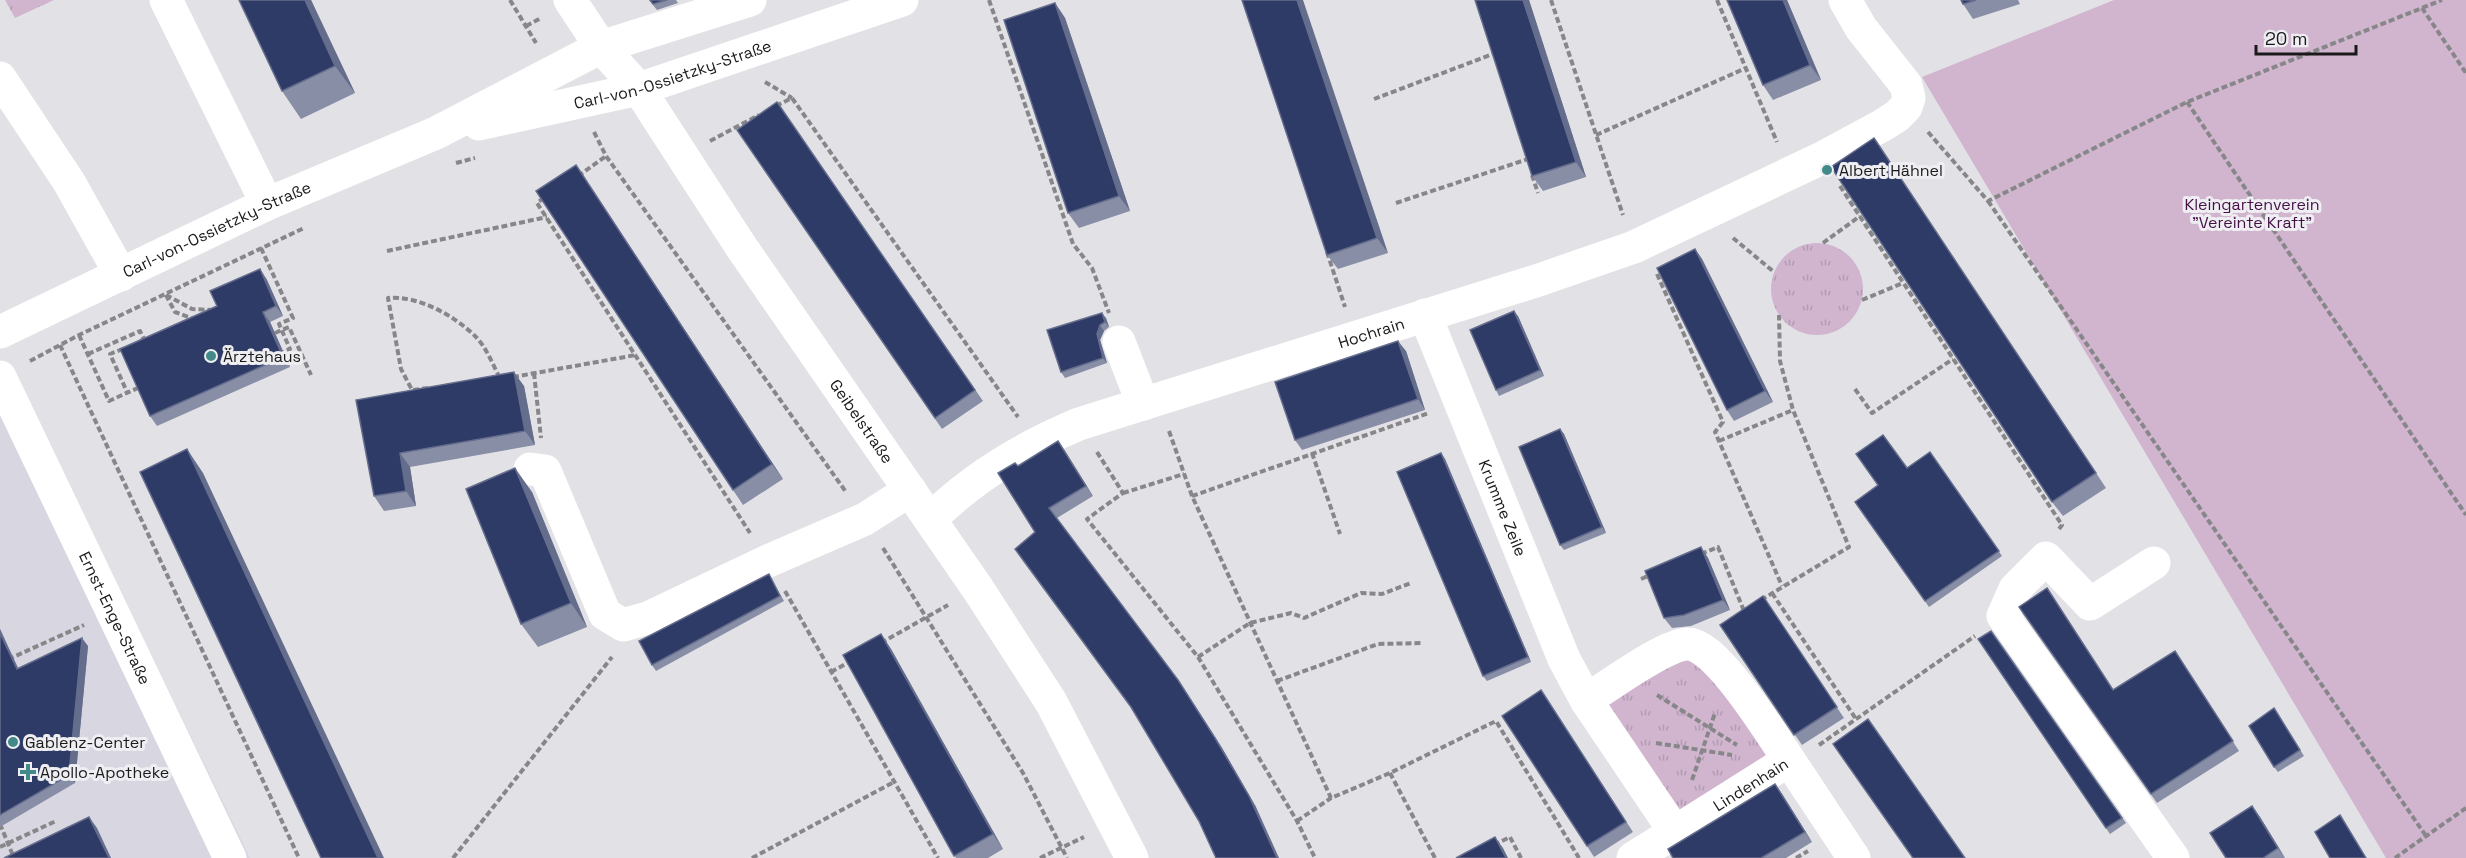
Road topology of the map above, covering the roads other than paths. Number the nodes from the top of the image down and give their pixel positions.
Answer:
1 (166, 0) edge
2 (570, 0) edge
3 (750, 0) edge
4 (902, 0) edge
5 (1845, 0) edge
6 (601, 47) junction
7 (0, 78) edge
8 (639, 89) junction
9 (436, 133) junction
10 (267, 204) junction
11 (121, 275) junction
12 (1425, 315) junction
13 (0, 332) edge
14 (1119, 342) road end
15 (2, 381) edge
16 (1150, 401) junction
17 (538, 470) road end
18 (910, 490) junction
19 (931, 519) junction
20 (2154, 564) dead end
21 (1586, 700) junction
22 (1779, 763) junction
23 (1675, 832) junction
24 (230, 858) edge
25 (1132, 858) edge
26 (1633, 858) edge
27 (1854, 858) edge
28 (2173, 858) edge

1 - 10 street
2 - 6 street, Geibelstraße
3 - 6 street, Carl-von-Ossietzky-Straße
4 - 8 street, Carl-von-Ossietzky-Straße
5 - 12 street, Hochrain
6 - 8 street, Geibelstraße
6 - 9 street, Carl-von-Ossietzky-Straße
7 - 11 street
8 - 9 street, Carl-von-Ossietzky-Straße
8 - 18 street, Geibelstraße
9 - 10 street, Carl-von-Ossietzky-Straße
10 - 11 street, Carl-von-Ossietzky-Straße
11 - 13 street, Carl-von-Ossietzky-Straße
12 - 16 street, Hochrain
12 - 21 street, Krumme Zeile
14 - 16 street
15 - 24 street, Ernst-Enge-Straße
16 - 19 street, Hochrain
17 - 18 street
18 - 19 street, Geibelstraße
19 - 25 street, Geibelstraße
20 - 28 street
21 - 22 street, Lindenhain
21 - 23 street
22 - 23 street, Lindenhain
22 - 27 street
23 - 26 street, Lindenhain

